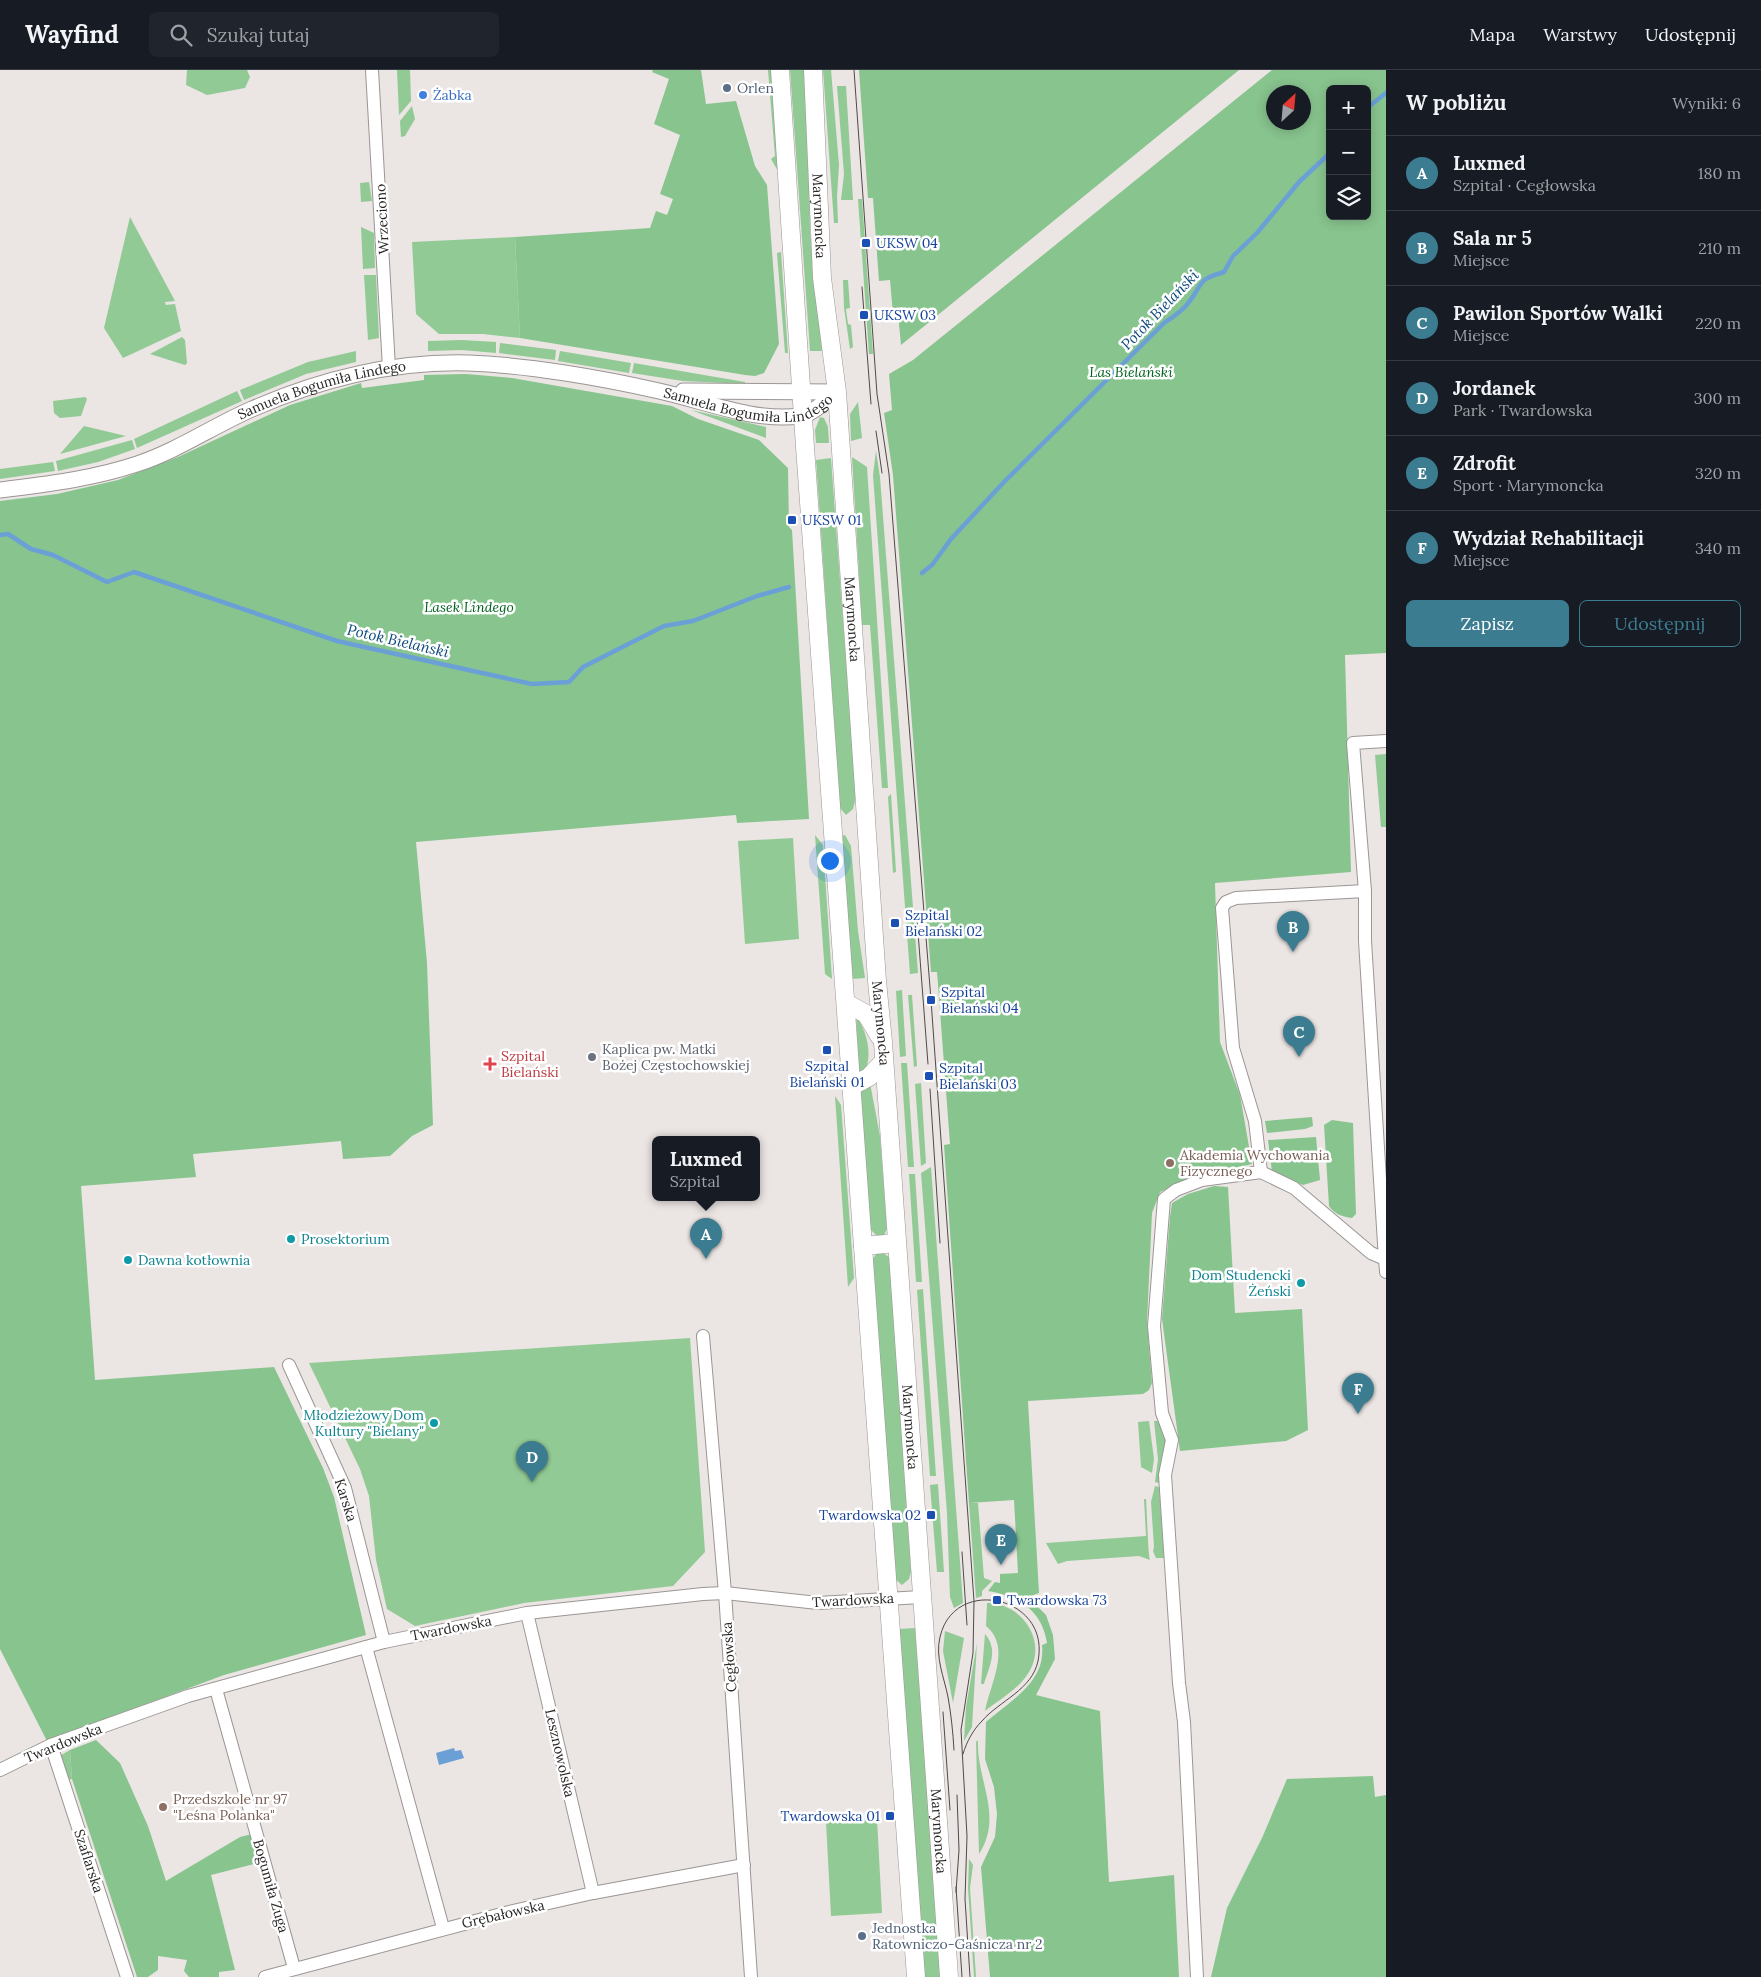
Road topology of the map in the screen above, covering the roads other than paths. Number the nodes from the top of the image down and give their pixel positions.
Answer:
1 (372, 70) edge
2 (780, 70) edge
3 (813, 70) edge
4 (389, 368) junction
5 (657, 390) junction
6 (802, 392) junction
7 (837, 392) junction
8 (803, 416) junction
9 (0, 490) edge
10 (1386, 741) edge
11 (1364, 891) junction
12 (846, 1003) junction
13 (883, 1042) junction
14 (883, 1062) junction
15 (852, 1086) junction
16 (1262, 1172) junction
17 (896, 1243) junction
18 (863, 1246) junction
19 (1385, 1266) edge
20 (703, 1336) dead end
21 (289, 1365) dead end
22 (725, 1593) junction
23 (921, 1597) junction
24 (887, 1599) junction
25 (527, 1613) junction
26 (384, 1642) junction
27 (366, 1647) junction
28 (216, 1688) junction
29 (51, 1745) junction
30 (0, 1770) edge
31 (744, 1865) junction
32 (593, 1893) junction
33 (443, 1928) junction
34 (294, 1968) junction
35 (127, 1977) edge
36 (265, 1977) edge
37 (751, 1977) edge
38 (916, 1977) edge
39 (949, 1977) edge
40 (1197, 1977) edge

1 - 4 street, Wrzeciono
2 - 6 main road, Marymoncka
3 - 7 main road, Marymoncka
4 - 5 street, Samuela Bogumiła Lindego
4 - 9 street, Samuela Bogumiła Lindego
5 - 6 street, Samuela Bogumiła Lindego
5 - 8 street, Samuela Bogumiła Lindego
6 - 7 street, Samuela Bogumiła Lindego
6 - 8 main road, Marymoncka
7 - 8 street, Samuela Bogumiła Lindego
7 - 13 main road, Marymoncka
8 - 12 main road, Marymoncka
10 - 11 street
11 - 16 street
11 - 19 street
12 - 13 main road
12 - 15 main road, Marymoncka
13 - 14 main road, Marymoncka
14 - 15 main road
14 - 17 main road, Marymoncka
15 - 18 main road, Marymoncka
16 - 19 street
16 - 40 street
17 - 18 main road
17 - 23 main road, Marymoncka
18 - 24 main road, Marymoncka
20 - 22 street, Cegłowska
21 - 26 street, Karska
22 - 24 street, Twardowska
22 - 25 street, Twardowska
22 - 31 street, Cegłowska
23 - 24 street, Twardowska
23 - 39 main road, Marymoncka
24 - 38 main road, Marymoncka
25 - 26 street, Twardowska
25 - 32 street, Lesznowolska
26 - 27 street, Twardowska
27 - 28 street, Twardowska
27 - 33 street
28 - 29 street, Twardowska
28 - 34 street, Bogumiła Zuga
29 - 30 street, Twardowska
29 - 35 street, Szaflarska
31 - 32 street, Grębałowska
31 - 37 street, Cegłowska
32 - 33 street, Grębałowska
33 - 34 street, Grębałowska
34 - 36 street, Grębałowska

